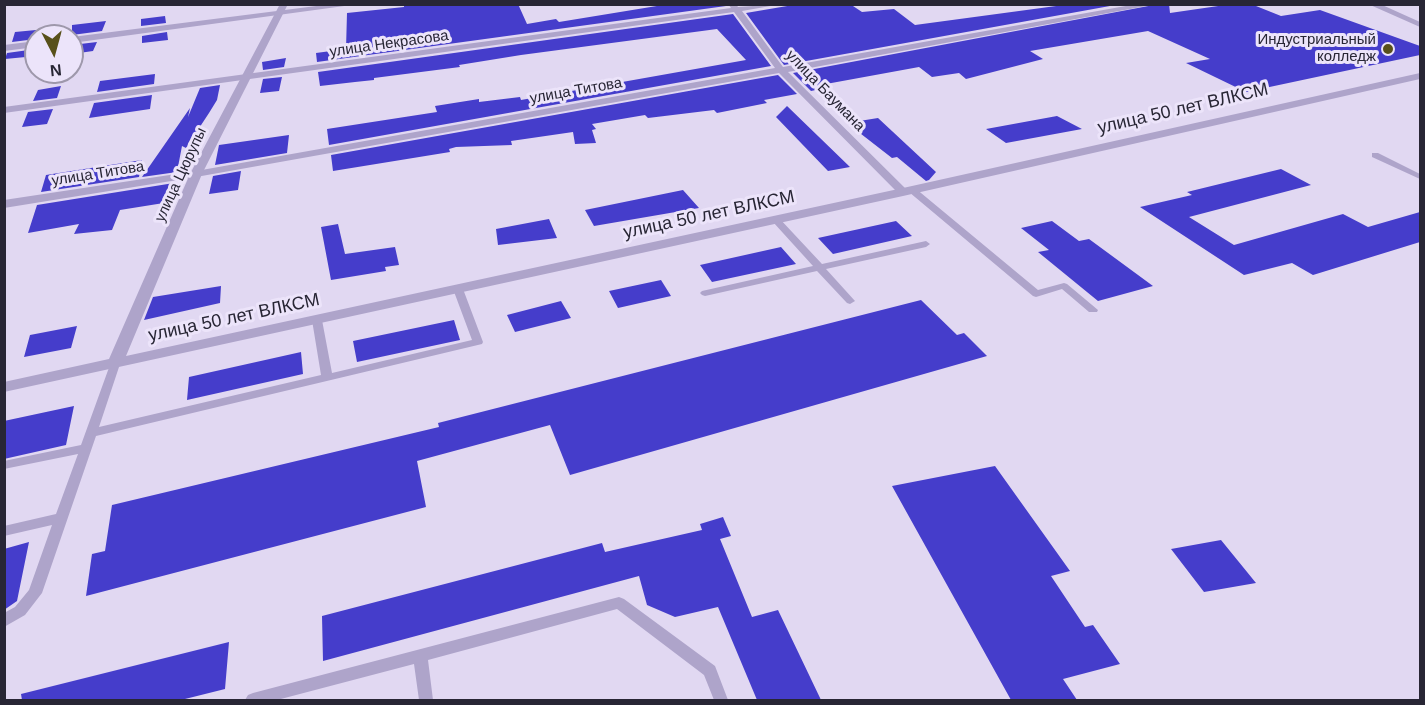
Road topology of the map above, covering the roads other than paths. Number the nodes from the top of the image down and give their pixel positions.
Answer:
1 (355, 4) edge
2 (778, 4) edge
3 (1153, 4) edge
4 (1372, 4) edge
5 (348, 5) edge
6 (735, 7) edge
7 (283, 9) edge
8 (1420, 25) edge
9 (84, 38) edge
10 (24, 46) edge
11 (4, 48) edge
12 (781, 70) junction
13 (1420, 76) edge
14 (245, 79) junction
15 (4, 110) edge
16 (1375, 155) dead end
17 (196, 174) junction
18 (1420, 177) edge
19 (907, 191) junction
20 (4, 204) edge
21 (776, 220) junction
22 (926, 244) dead end
23 (819, 268) junction
24 (458, 289) junction
25 (705, 293) dead end
26 (850, 301) dead end
27 (1093, 310) dead end
28 (317, 320) junction
29 (115, 364) junction
30 (327, 377) junction
31 (4, 387) edge
32 (91, 433) junction
33 (86, 448) junction
34 (4, 465) edge
35 (61, 518) junction
36 (4, 531) edge
37 (4, 621) edge
38 (420, 656) junction
39 (253, 700) edge
40 (426, 700) edge
41 (721, 700) edge

1 - 5 street
2 - 6 street, улица Некрасова
3 - 12 street, улица Титова
4 - 8 street
5 - 7 street
6 - 12 street, улица Баумана
6 - 14 street, улица Некрасова
7 - 9 street
7 - 14 street, улица Цюрупы
10 - 11 street
12 - 17 street, улица Титова
12 - 19 street, улица Баумана
13 - 19 street, улица 50 лет ВЛКСМ
14 - 15 street, улица Некрасова
14 - 17 street, улица Цюрупы
16 - 18 lane
17 - 20 street, улица Титова
17 - 29 street, улица Цюрупы
19 - 21 street, улица 50 лет ВЛКСМ
19 - 27 lane
21 - 23 lane
21 - 24 street, улица 50 лет ВЛКСМ
22 - 23 lane
23 - 25 lane
23 - 26 lane
24 - 28 street, улица 50 лет ВЛКСМ
24 - 30 lane
28 - 29 street, улица 50 лет ВЛКСМ
28 - 30 lane
29 - 31 street, улица 50 лет ВЛКСМ
29 - 32 lane
30 - 32 lane
32 - 33 lane
33 - 34 lane
33 - 35 lane
35 - 36 lane
35 - 37 lane
38 - 39 lane
38 - 40 lane
38 - 41 lane

